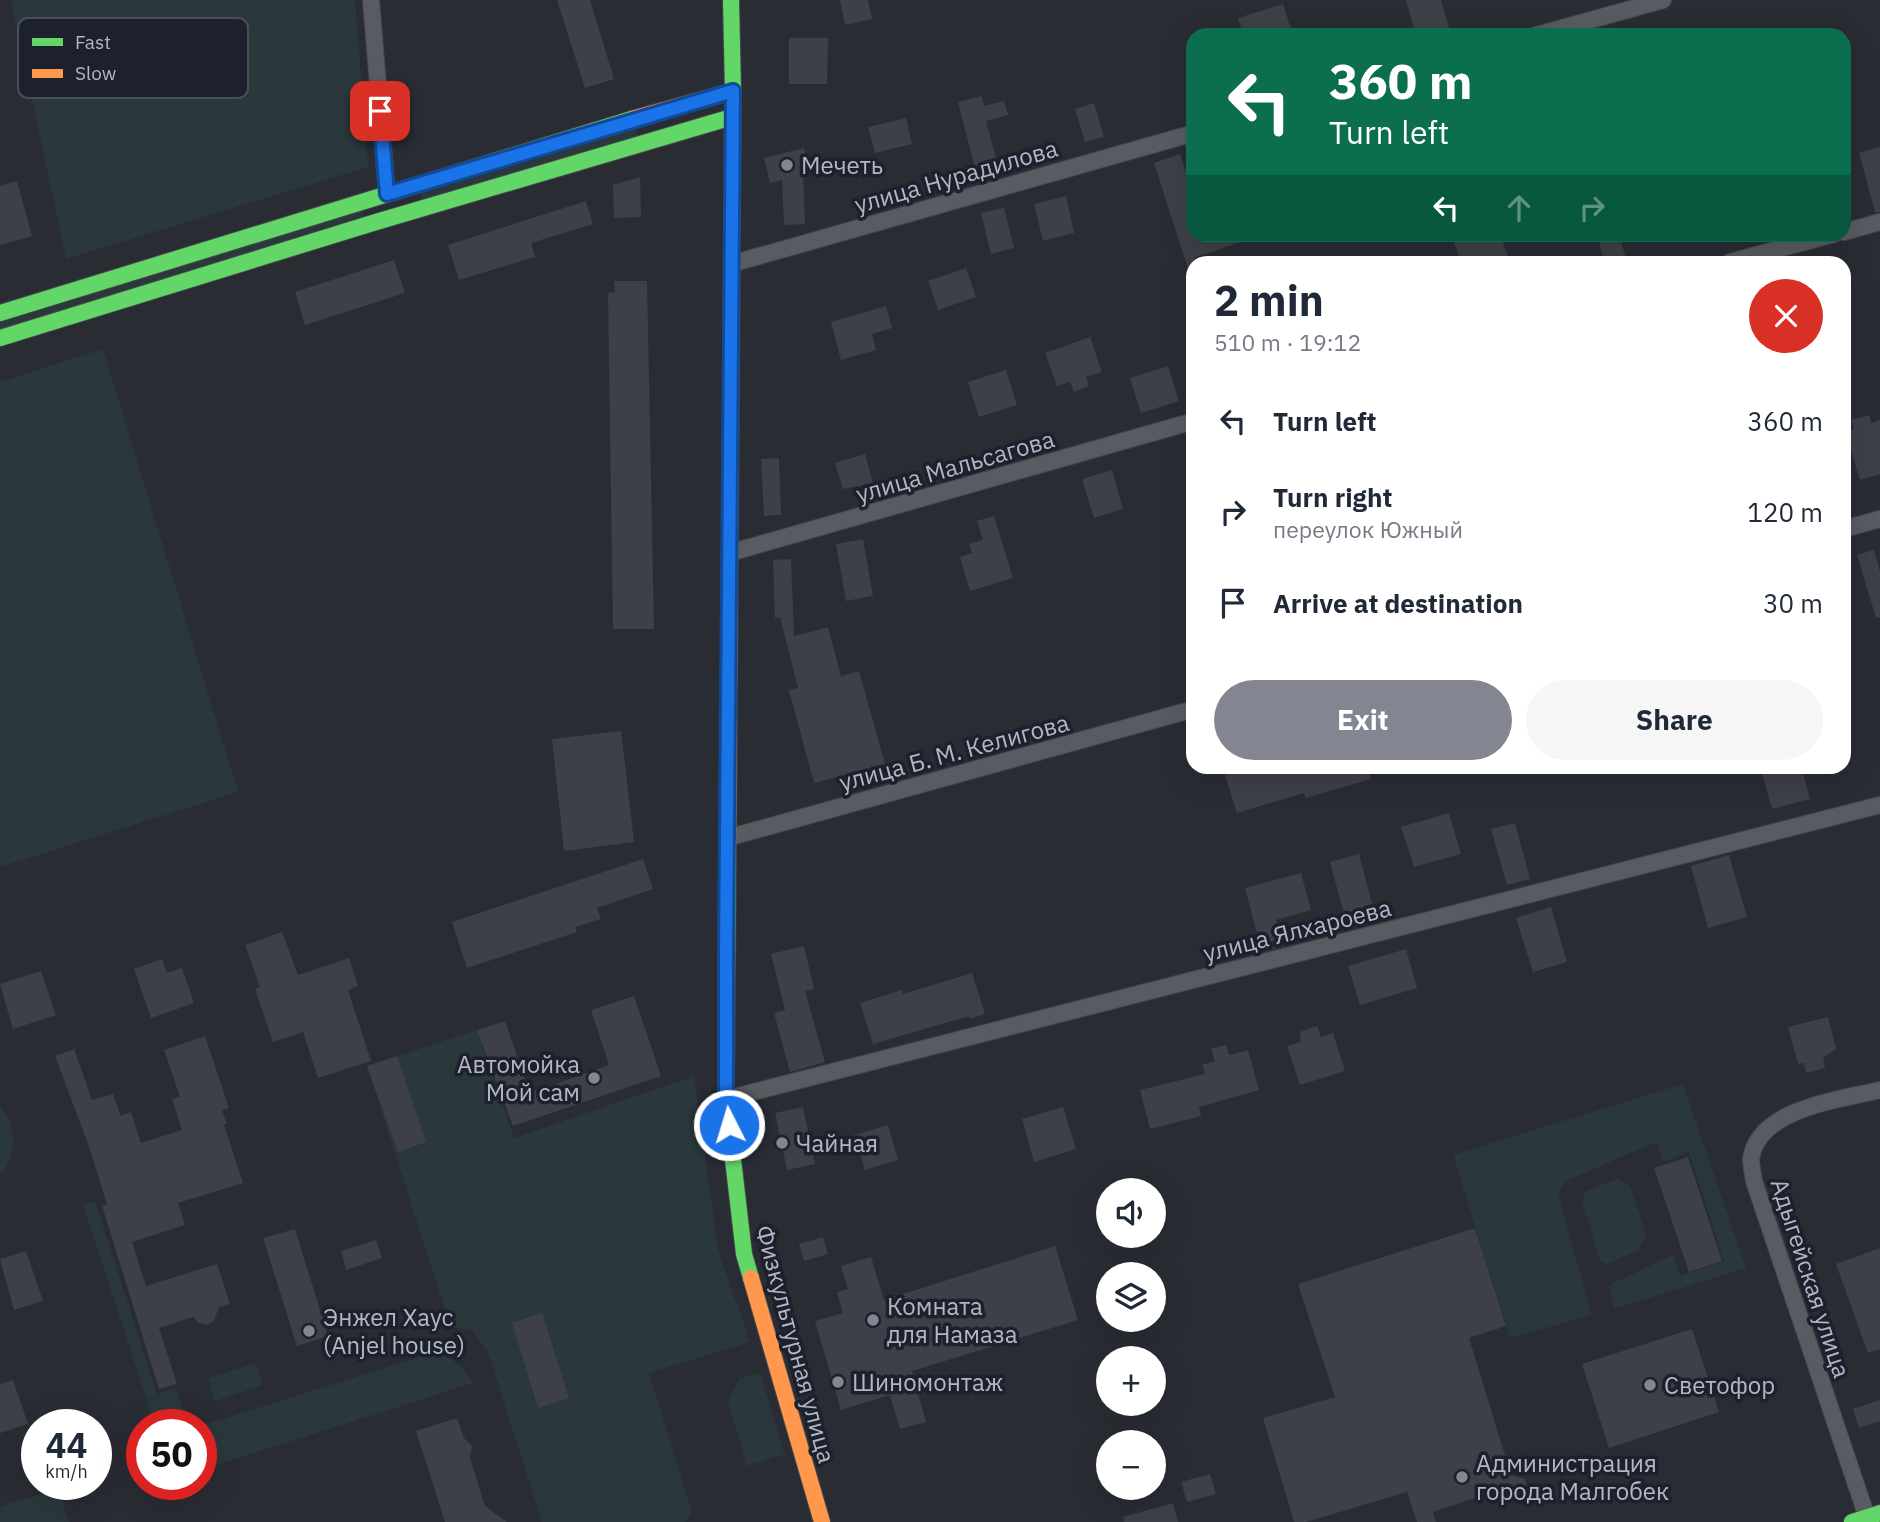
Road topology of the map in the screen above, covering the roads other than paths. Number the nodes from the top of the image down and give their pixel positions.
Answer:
1 (371, 0) edge
2 (731, 0) edge
3 (1663, 0) edge
4 (1562, 28) edge
5 (733, 91) junction
6 (732, 117) junction
7 (1186, 135) edge
8 (387, 194) junction
9 (1880, 222) edge
10 (1851, 230) edge
11 (1804, 242) edge
12 (1752, 256) edge
13 (731, 264) junction
14 (0, 313) edge
15 (0, 338) edge
16 (1186, 423) edge
17 (1880, 519) edge
18 (1851, 527) edge
19 (729, 553) junction
20 (1186, 711) edge
21 (1880, 805) edge
22 (727, 838) junction
23 (1880, 1090) edge
24 (726, 1099) junction
25 (1866, 1518) edge
26 (822, 1522) edge

1 - 8 street
2 - 5 main road, Физкультурная улица
3 - 4 street
5 - 6 main road, Физкультурная улица
5 - 8 main road
6 - 13 main road, Физкультурная улица
6 - 15 main road
7 - 13 street, улица Нурадилова
8 - 14 main road
9 - 10 street
11 - 12 street
13 - 19 main road, Физкультурная улица
16 - 19 street, улица Мальсагова
17 - 18 street
19 - 22 main road, Физкультурная улица
20 - 22 street, улица Б. М. Келигова
21 - 24 street, улица Ялхароева
22 - 24 main road, Физкультурная улица
23 - 25 street, Адыгейская улица
24 - 26 main road, Физкультурная улица

